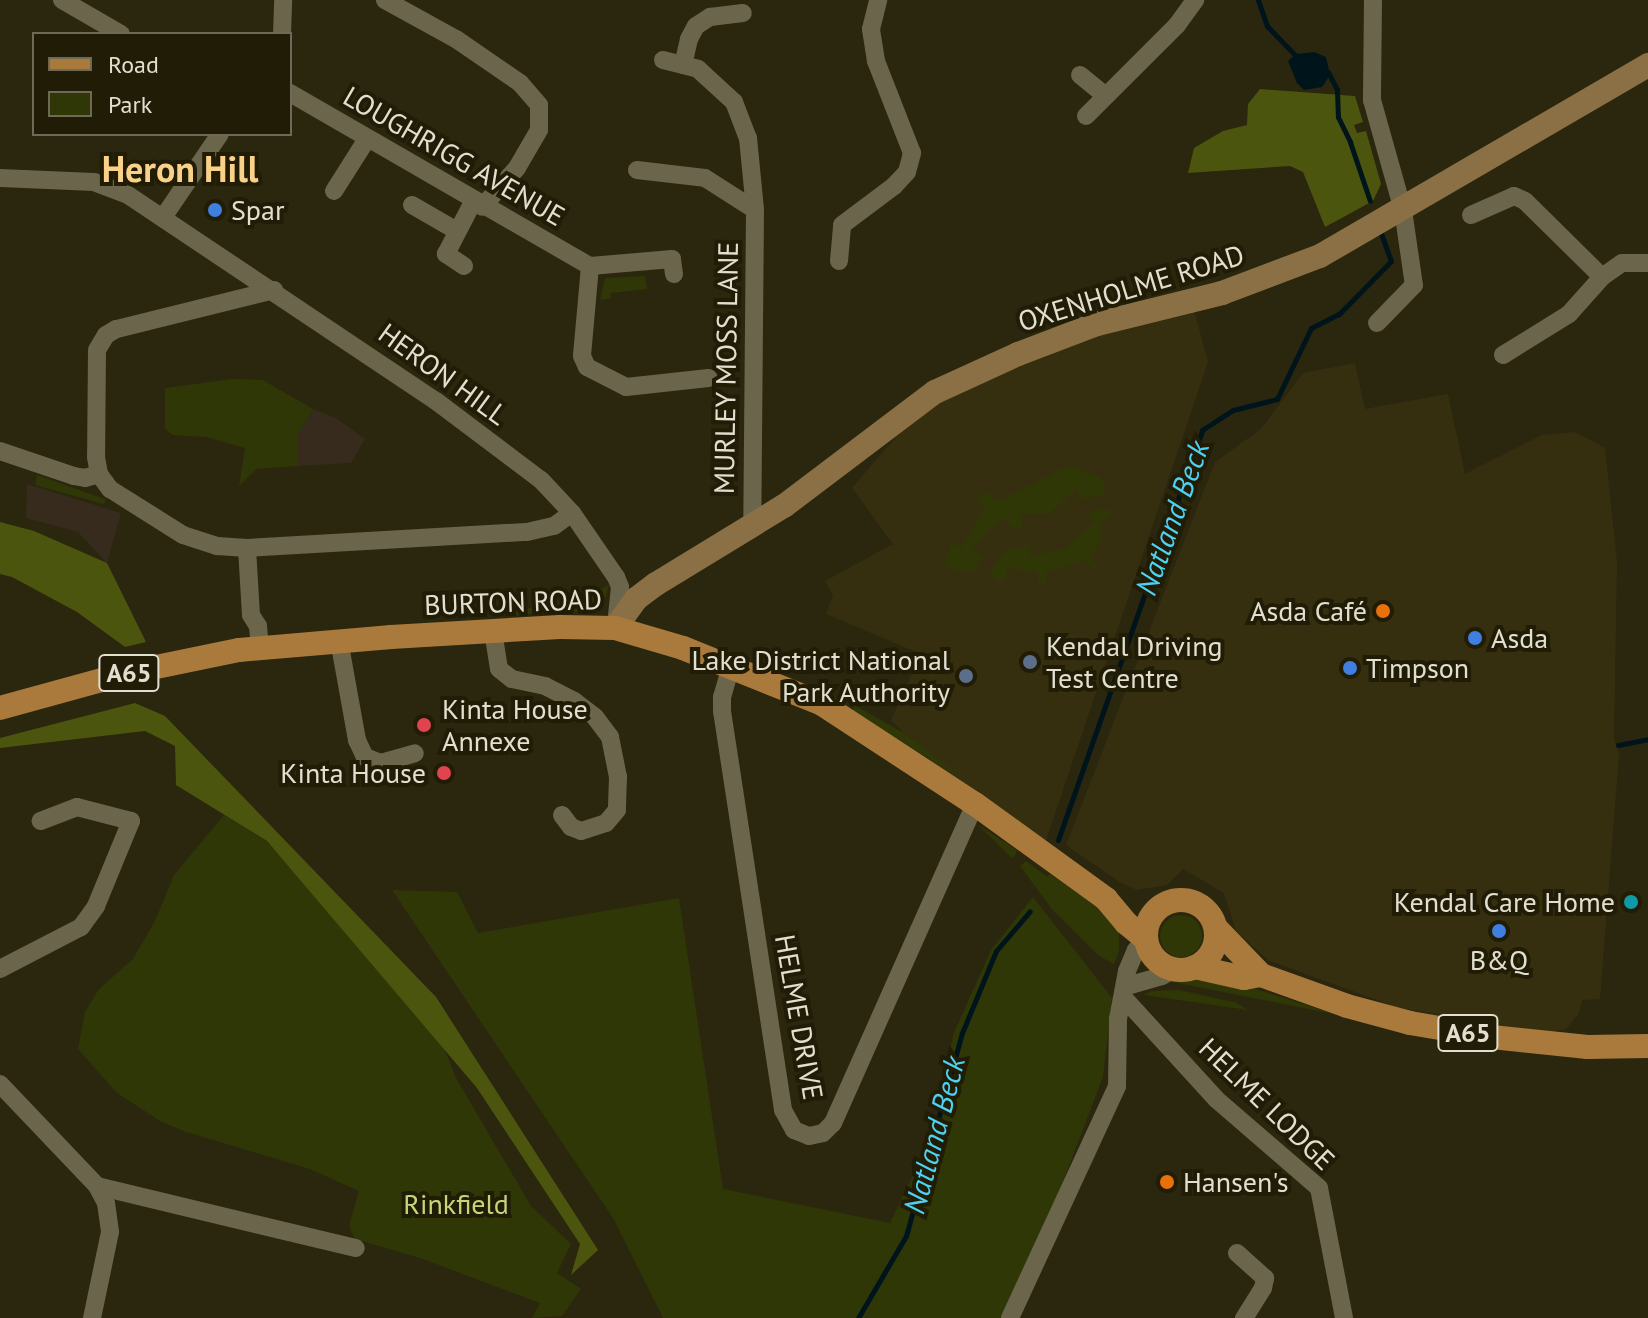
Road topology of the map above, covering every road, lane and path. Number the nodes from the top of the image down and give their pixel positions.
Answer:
1 (62, 0) edge
2 (283, 0) edge
3 (385, 0) edge
4 (878, 0) edge
5 (1195, 0) edge
6 (1373, 0) edge
7 (1381, 0) edge
8 (743, 13) dead end
9 (118, 32) edge
10 (282, 32) edge
11 (663, 60) dead end
12 (683, 65) junction
13 (1648, 65) edge
14 (1080, 75) dead end
15 (292, 94) edge
16 (1105, 95) junction
17 (1086, 116) dead end
18 (219, 136) edge
19 (367, 139) junction
20 (637, 170) dead end
21 (0, 178) edge
22 (334, 191) dead end
23 (478, 204) junction
24 (412, 205) dead end
25 (755, 210) junction
26 (1403, 210) junction
27 (1471, 215) dead end
28 (164, 216) junction
29 (457, 231) junction
30 (839, 261) dead end
31 (1648, 263) edge
32 (679, 264) dead end
33 (464, 266) dead end
34 (590, 266) junction
35 (1602, 277) junction
36 (274, 290) junction
37 (1377, 323) dead end
38 (1503, 355) dead end
39 (699, 384) dead end
40 (0, 451) edge
41 (99, 474) junction
42 (572, 513) junction
43 (752, 527) junction
44 (247, 548) junction
45 (615, 628) junction
46 (493, 631) junction
47 (339, 640) junction
48 (260, 647) junction
49 (731, 666) junction
50 (0, 708) edge
51 (415, 753) dead end
52 (975, 804) junction
53 (562, 815) dead end
54 (41, 821) dead end
55 (1106, 899) junction
56 (1160, 906) junction
57 (1216, 928) junction
58 (1146, 940) junction
59 (1184, 968) junction
60 (0, 969) edge
61 (1261, 975) junction
62 (1125, 991) junction
63 (1648, 1046) edge
64 (4, 1097) edge
65 (97, 1186) junction
66 (356, 1248) dead end
67 (1237, 1253) dead end
68 (92, 1318) edge
69 (1010, 1318) edge
70 (1244, 1318) edge
71 (1344, 1318) edge

1 - 9 street
2 - 10 street
3 - 23 street
4 - 30 street
5 - 16 street
6 - 7 street
6 - 26 street
8 - 12 street
11 - 12 street, MURLEY MOSS LANE
12 - 25 street, MURLEY MOSS LANE
13 - 26 main road, OXENHOLME ROAD
14 - 16 street
15 - 19 street, LOUGHRIGG AVENUE
16 - 17 street
18 - 28 street
19 - 22 street
19 - 23 street, LOUGHRIGG AVENUE
20 - 25 street, MURLEY MOSS LANE
21 - 28 street, HERON HILL
23 - 29 street
23 - 34 street, LOUGHRIGG AVENUE
24 - 29 street
25 - 43 street, MURLEY MOSS LANE
26 - 37 street
26 - 43 main road, OXENHOLME ROAD
27 - 35 street
28 - 36 street, HERON HILL
29 - 33 street
31 - 35 street
32 - 34 street
34 - 39 street
35 - 38 street
36 - 41 street
36 - 42 street, HERON HILL
40 - 41 street
41 - 44 street
42 - 44 street
42 - 45 street, HERON HILL
43 - 45 main road, OXENHOLME ROAD
44 - 48 street
45 - 46 main road, BURTON ROAD / A65
45 - 49 main road, BURTON ROAD / A65
46 - 47 main road, BURTON ROAD / A65
46 - 53 street
47 - 48 main road, BURTON ROAD / A65
47 - 51 street
48 - 50 main road, BURTON ROAD / A65
49 - 52 main road, BURTON ROAD / A65
49 - 52 street, HELME DRIVE
52 - 55 main road, BURTON ROAD / A65
54 - 60 street
55 - 56 main road, BURTON ROAD / A65
55 - 58 main road, BURTON ROAD / A65
56 - 57 main road, A65
56 - 58 main road
57 - 59 main road
57 - 61 main road, A65
58 - 59 main road, A65
58 - 62 street
59 - 61 main road, A65
59 - 62 street
61 - 63 main road, A65
62 - 69 street
62 - 71 street, HELME LODGE
64 - 65 street
65 - 66 street
65 - 68 street
67 - 70 street

